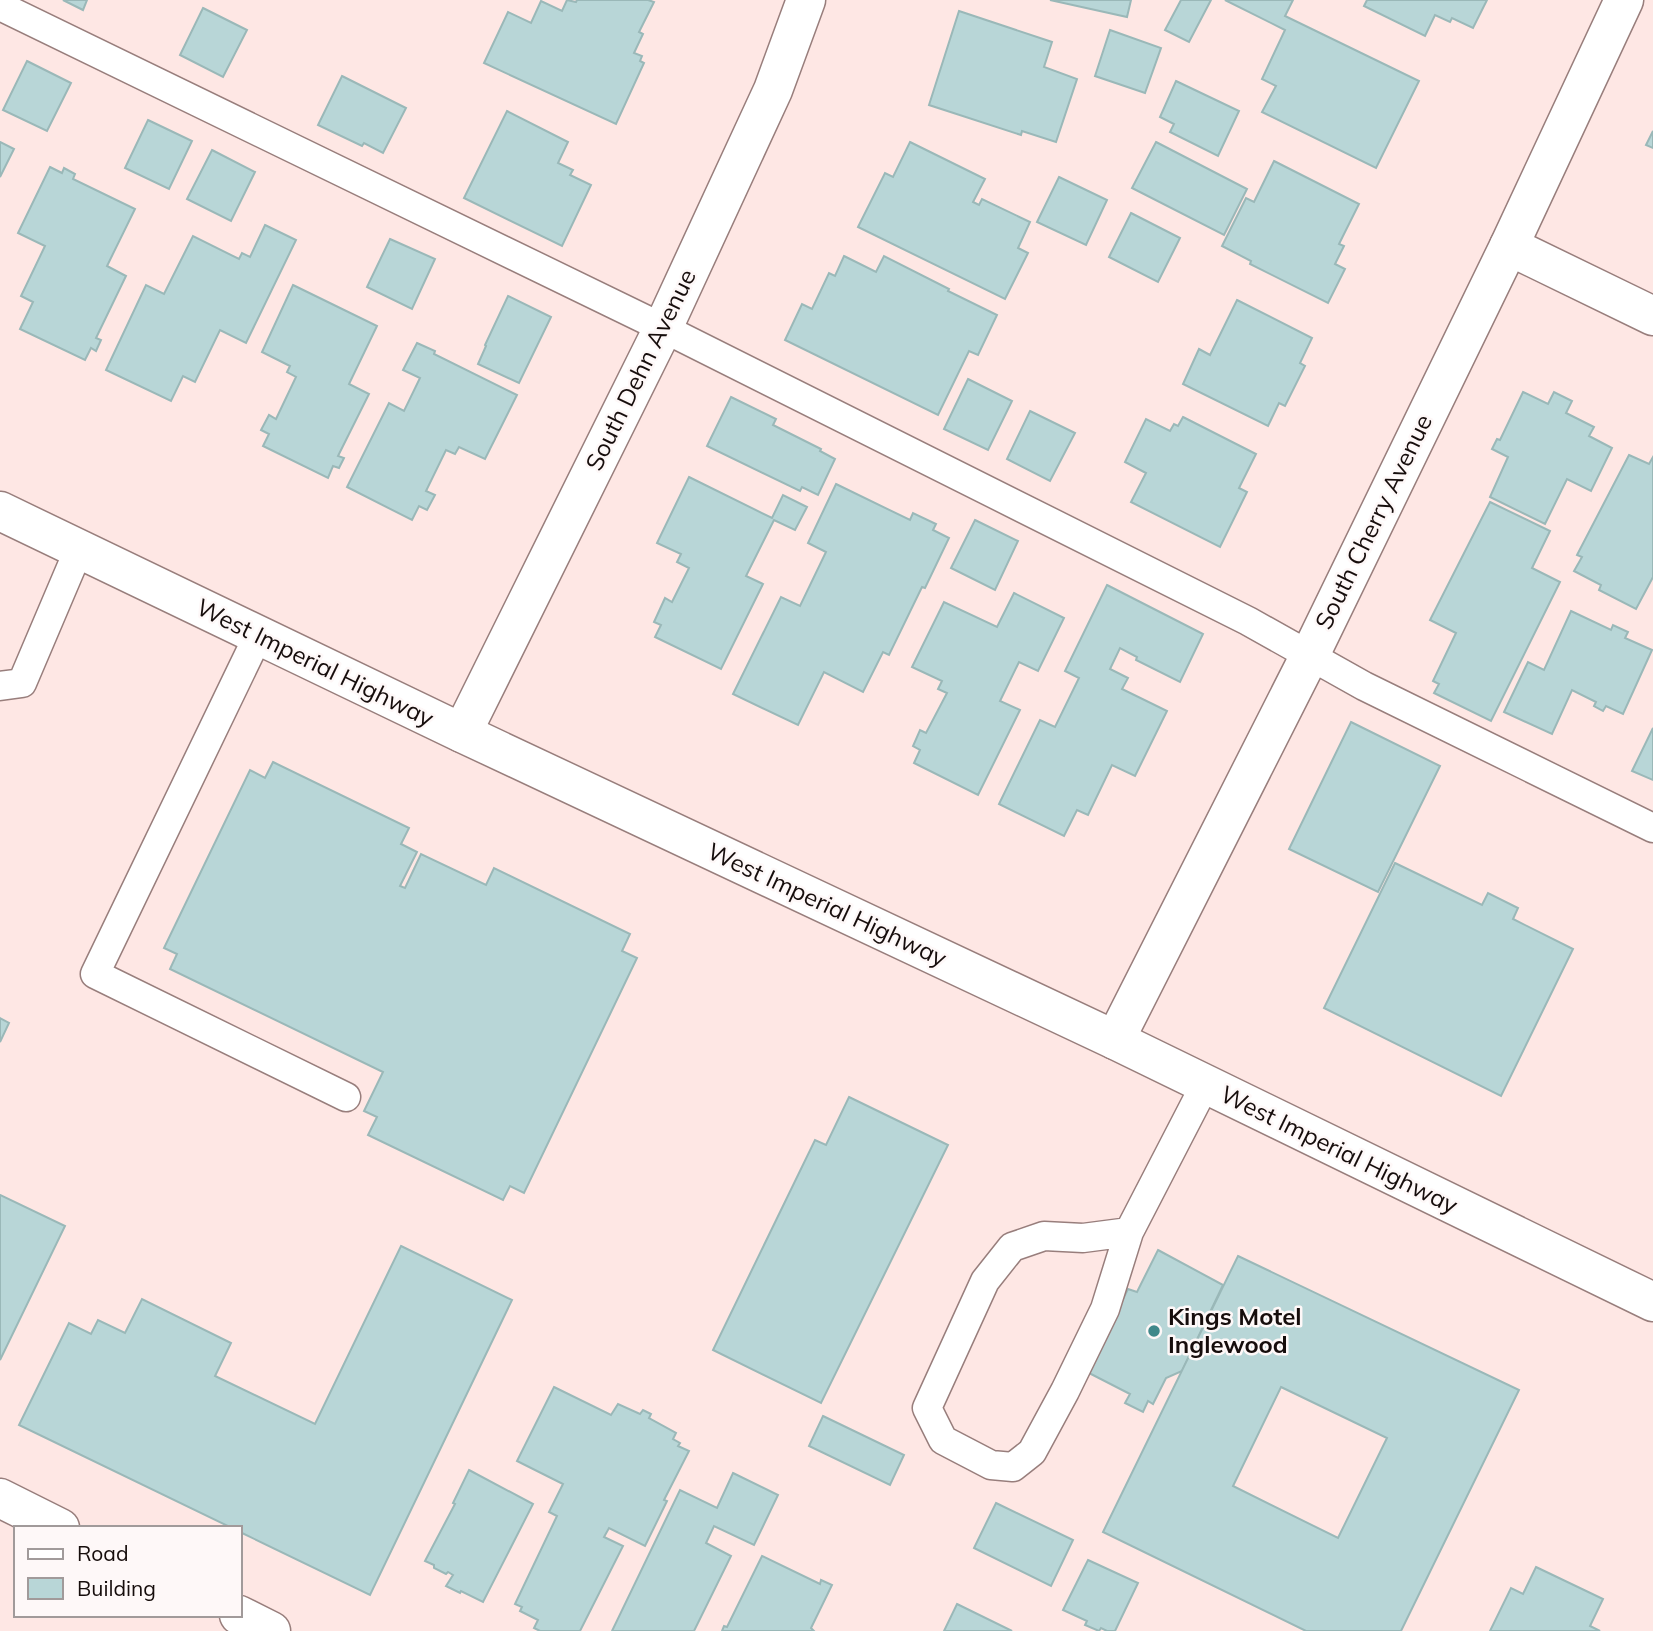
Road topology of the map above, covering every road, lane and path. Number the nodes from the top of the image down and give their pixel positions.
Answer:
1 (806, 0) edge
2 (1624, 0) edge
3 (0, 6) edge
4 (1509, 246) junction
5 (1653, 316) edge
6 (663, 328) junction
7 (0, 511) edge
8 (79, 550) junction
9 (258, 636) junction
10 (1310, 655) junction
11 (0, 686) edge
12 (462, 733) junction
13 (1653, 828) edge
14 (1115, 1040) junction
15 (1205, 1085) junction
16 (346, 1097) dead end
17 (1129, 1232) junction
18 (1653, 1302) edge
19 (0, 1498) edge
20 (56, 1526) edge
21 (242, 1616) edge
22 (271, 1631) edge

1 - 6 street, South Dehn Avenue
2 - 4 street, South Cherry Avenue
3 - 6 lane
4 - 5 street
4 - 10 street, South Cherry Avenue
6 - 10 lane
6 - 12 street, South Dehn Avenue
7 - 8 street, West Imperial Highway
8 - 9 street, West Imperial Highway
8 - 11 lane
9 - 12 street, West Imperial Highway
9 - 16 lane
10 - 13 lane
10 - 14 street, South Cherry Avenue
12 - 14 street, West Imperial Highway
14 - 15 street, West Imperial Highway
15 - 17 lane
15 - 18 street, West Imperial Highway
17 - 17 lane
19 - 20 street
21 - 22 street

